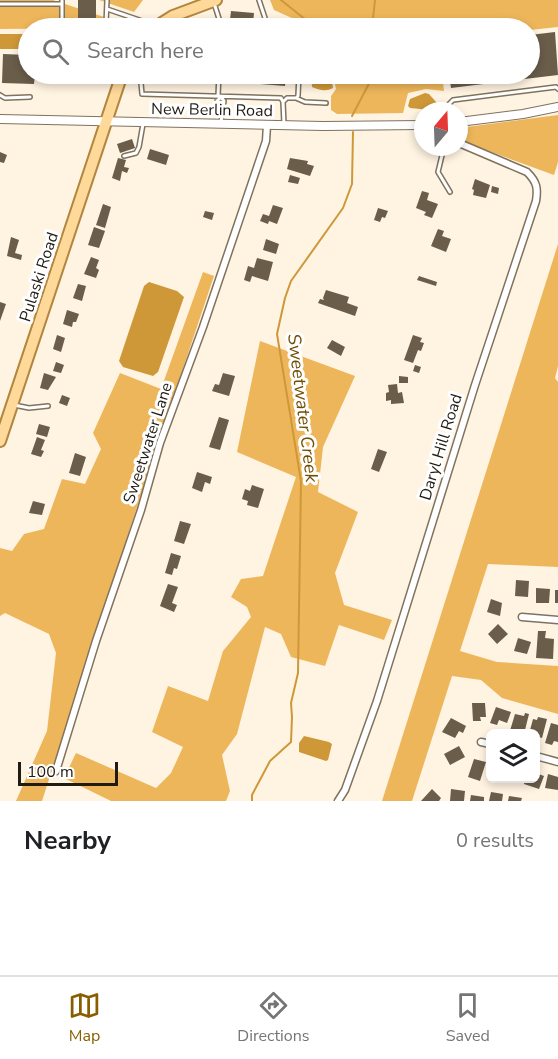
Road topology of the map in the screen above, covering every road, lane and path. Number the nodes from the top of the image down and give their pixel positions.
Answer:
1 (107, 0) edge
2 (214, 0) edge
3 (259, 0) edge
4 (62, 2) edge
5 (0, 4) edge
6 (107, 9) junction
7 (62, 18) edge
8 (106, 18) edge
9 (132, 18) edge
10 (170, 18) edge
11 (219, 18) edge
12 (265, 18) dead end
13 (118, 84) edge
14 (141, 84) edge
15 (219, 84) edge
16 (298, 84) edge
17 (558, 89) edge
18 (0, 95) edge
19 (220, 96) junction
20 (30, 97) dead end
21 (296, 98) junction
22 (283, 102) junction
23 (451, 102) edge
24 (326, 103) dead end
25 (558, 107) edge
26 (0, 119) edge
27 (221, 119) junction
28 (468, 121) edge
29 (105, 122) junction
30 (143, 122) junction
31 (267, 125) junction
32 (284, 125) junction
33 (414, 125) edge
34 (468, 147) edge
35 (124, 156) dead end
36 (442, 156) edge
37 (450, 192) dead end
38 (12, 405) junction
39 (48, 406) dead end
40 (0, 441) edge
41 (522, 617) dead end
42 (558, 620) edge
43 (481, 741) dead end
44 (486, 743) edge
45 (540, 757) edge
46 (558, 762) edge
47 (56, 771) dead end
48 (338, 801) edge

1 - 6 lane
2 - 10 main road
2 - 11 lane
3 - 12 lane
4 - 5 lane
4 - 7 lane
6 - 8 lane
6 - 9 lane
13 - 29 main road, Pulaski Road
14 - 19 lane
15 - 19 lane
16 - 21 lane
17 - 23 lane
18 - 20 lane
19 - 22 lane
19 - 27 lane
21 - 22 lane
21 - 24 lane
22 - 32 lane
25 - 28 street
26 - 29 street, New Berlin Road
27 - 30 street, New Berlin Road
27 - 31 street, New Berlin Road
29 - 30 street, New Berlin Road
29 - 38 main road, Pulaski Road
30 - 35 lane
31 - 32 street, New Berlin Road
31 - 47 street, Sweetwater Lane
32 - 33 street, New Berlin Road
34 - 48 street, Daryl Hill Road
36 - 37 lane
38 - 39 lane
38 - 40 main road, Pulaski Road
41 - 42 street
43 - 44 street
45 - 46 street

